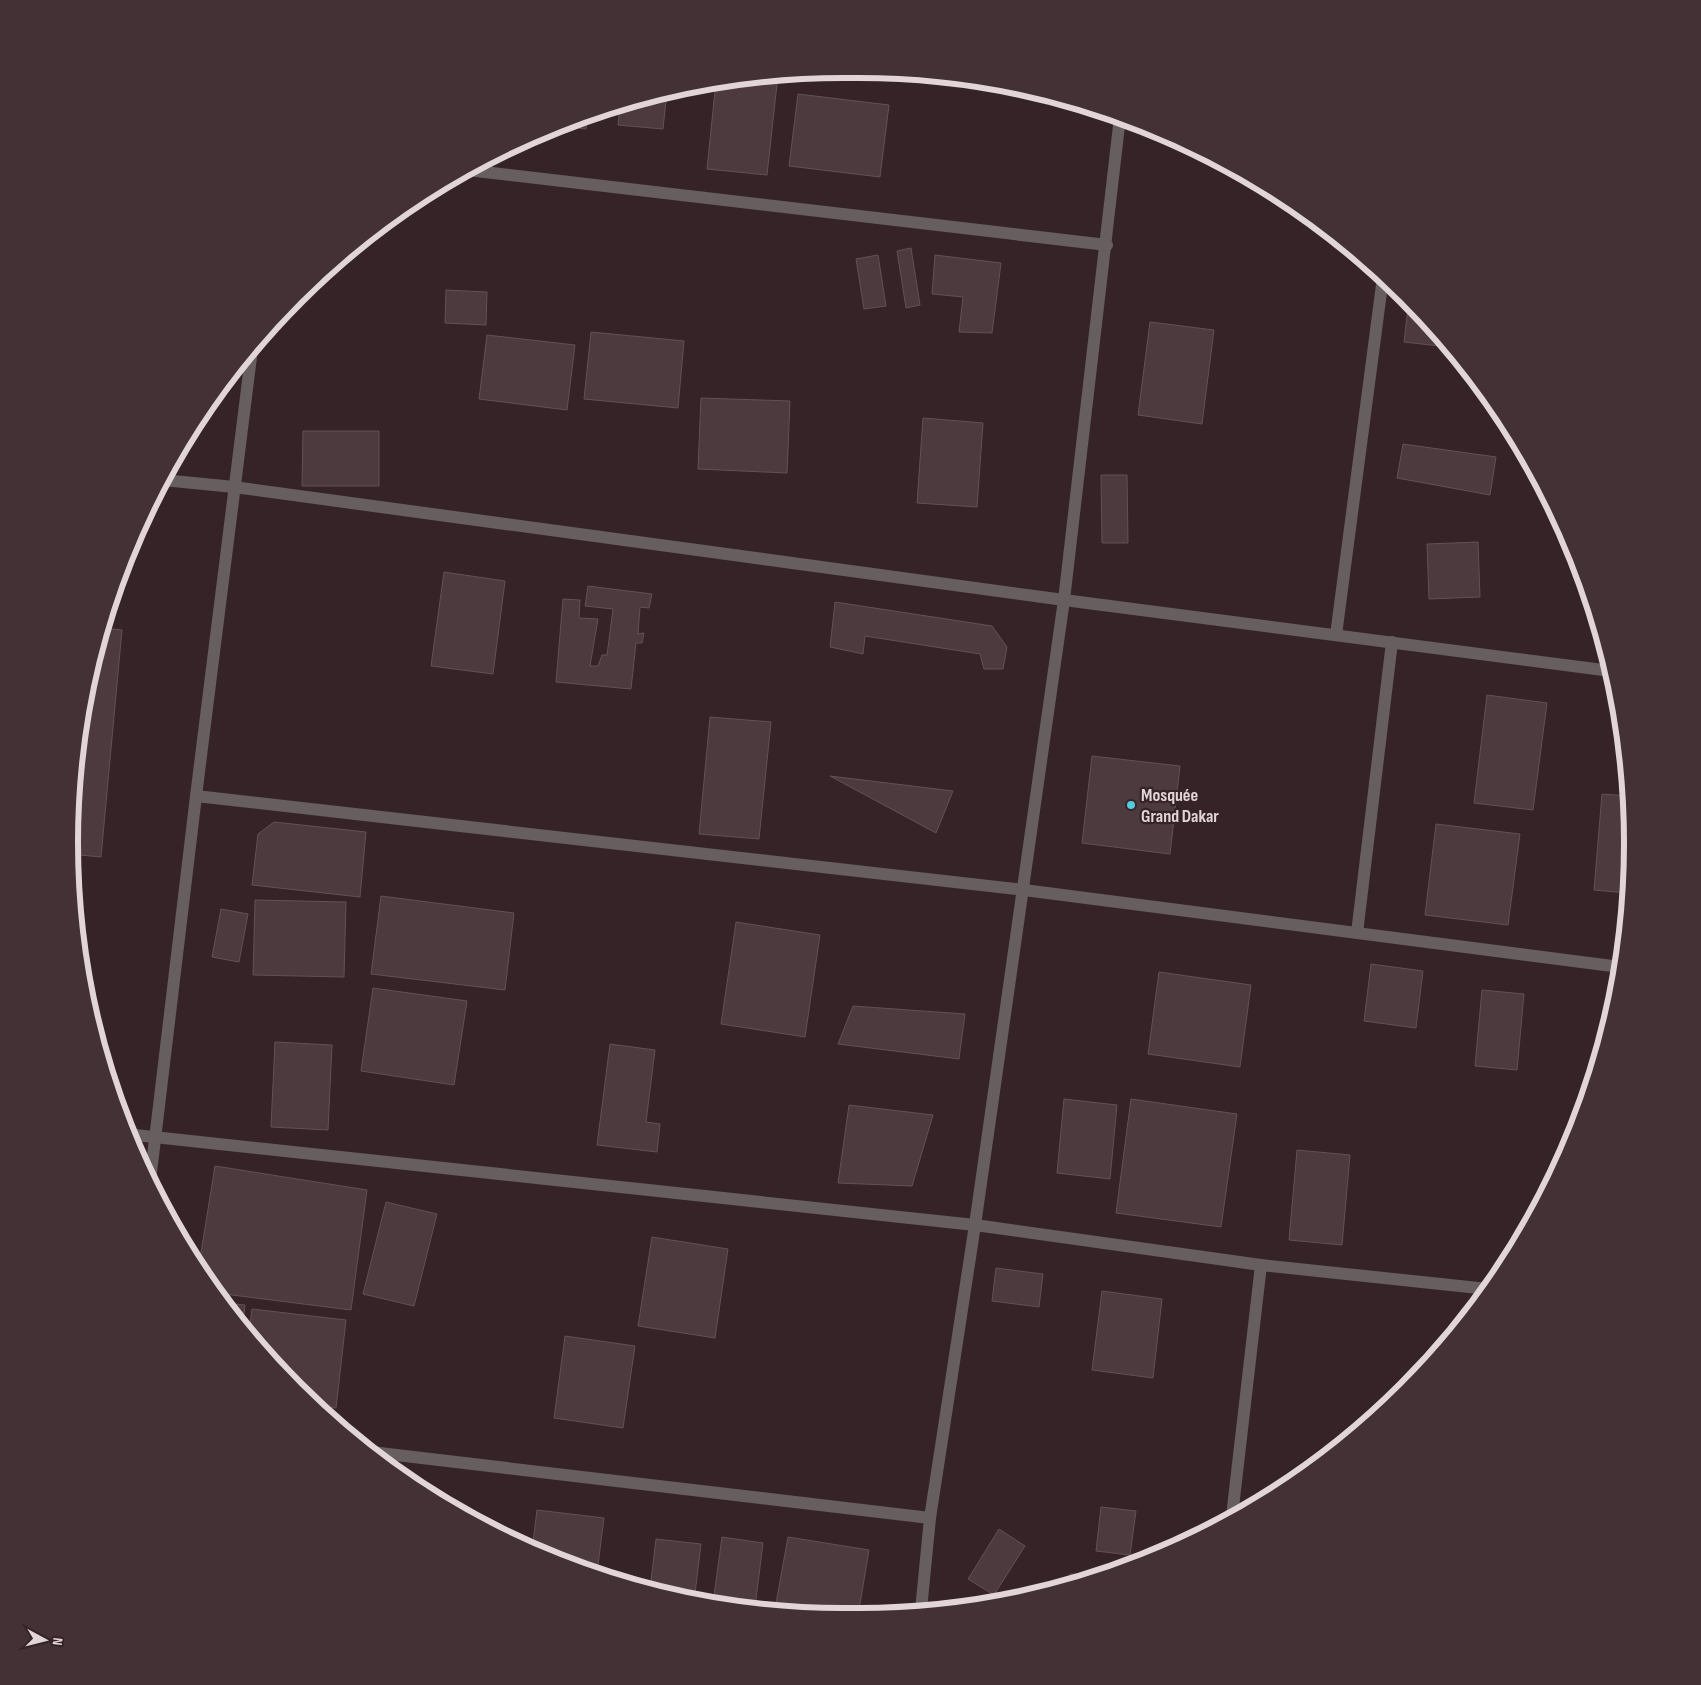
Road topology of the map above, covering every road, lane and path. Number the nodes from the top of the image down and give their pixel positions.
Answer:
1 (1119, 124) edge
2 (476, 171) edge
3 (1107, 245) junction
4 (1382, 285) edge
5 (251, 358) edge
6 (169, 481) edge
7 (234, 487) junction
8 (1064, 600) junction
9 (1336, 635) junction
10 (1392, 642) junction
11 (1603, 670) edge
12 (196, 796) junction
13 (1024, 890) junction
14 (1356, 933) junction
15 (1613, 966) edge
16 (136, 1135) edge
17 (156, 1138) junction
18 (151, 1171) edge
19 (975, 1226) junction
20 (1261, 1265) junction
21 (1480, 1288) edge
22 (383, 1453) edge
23 (1233, 1509) edge
24 (930, 1518) junction
25 (922, 1605) edge

1 - 3 street
2 - 3 street
3 - 8 street
4 - 9 street
5 - 7 street
6 - 7 street
7 - 8 street
7 - 12 street
8 - 9 street
8 - 13 street
9 - 10 street
10 - 11 street
10 - 14 street
12 - 13 street
12 - 17 street
13 - 14 street
13 - 19 street
14 - 15 street
16 - 17 street
17 - 18 street
17 - 19 street
19 - 20 street
19 - 24 street
20 - 21 street
20 - 23 street
22 - 24 street
24 - 25 street

